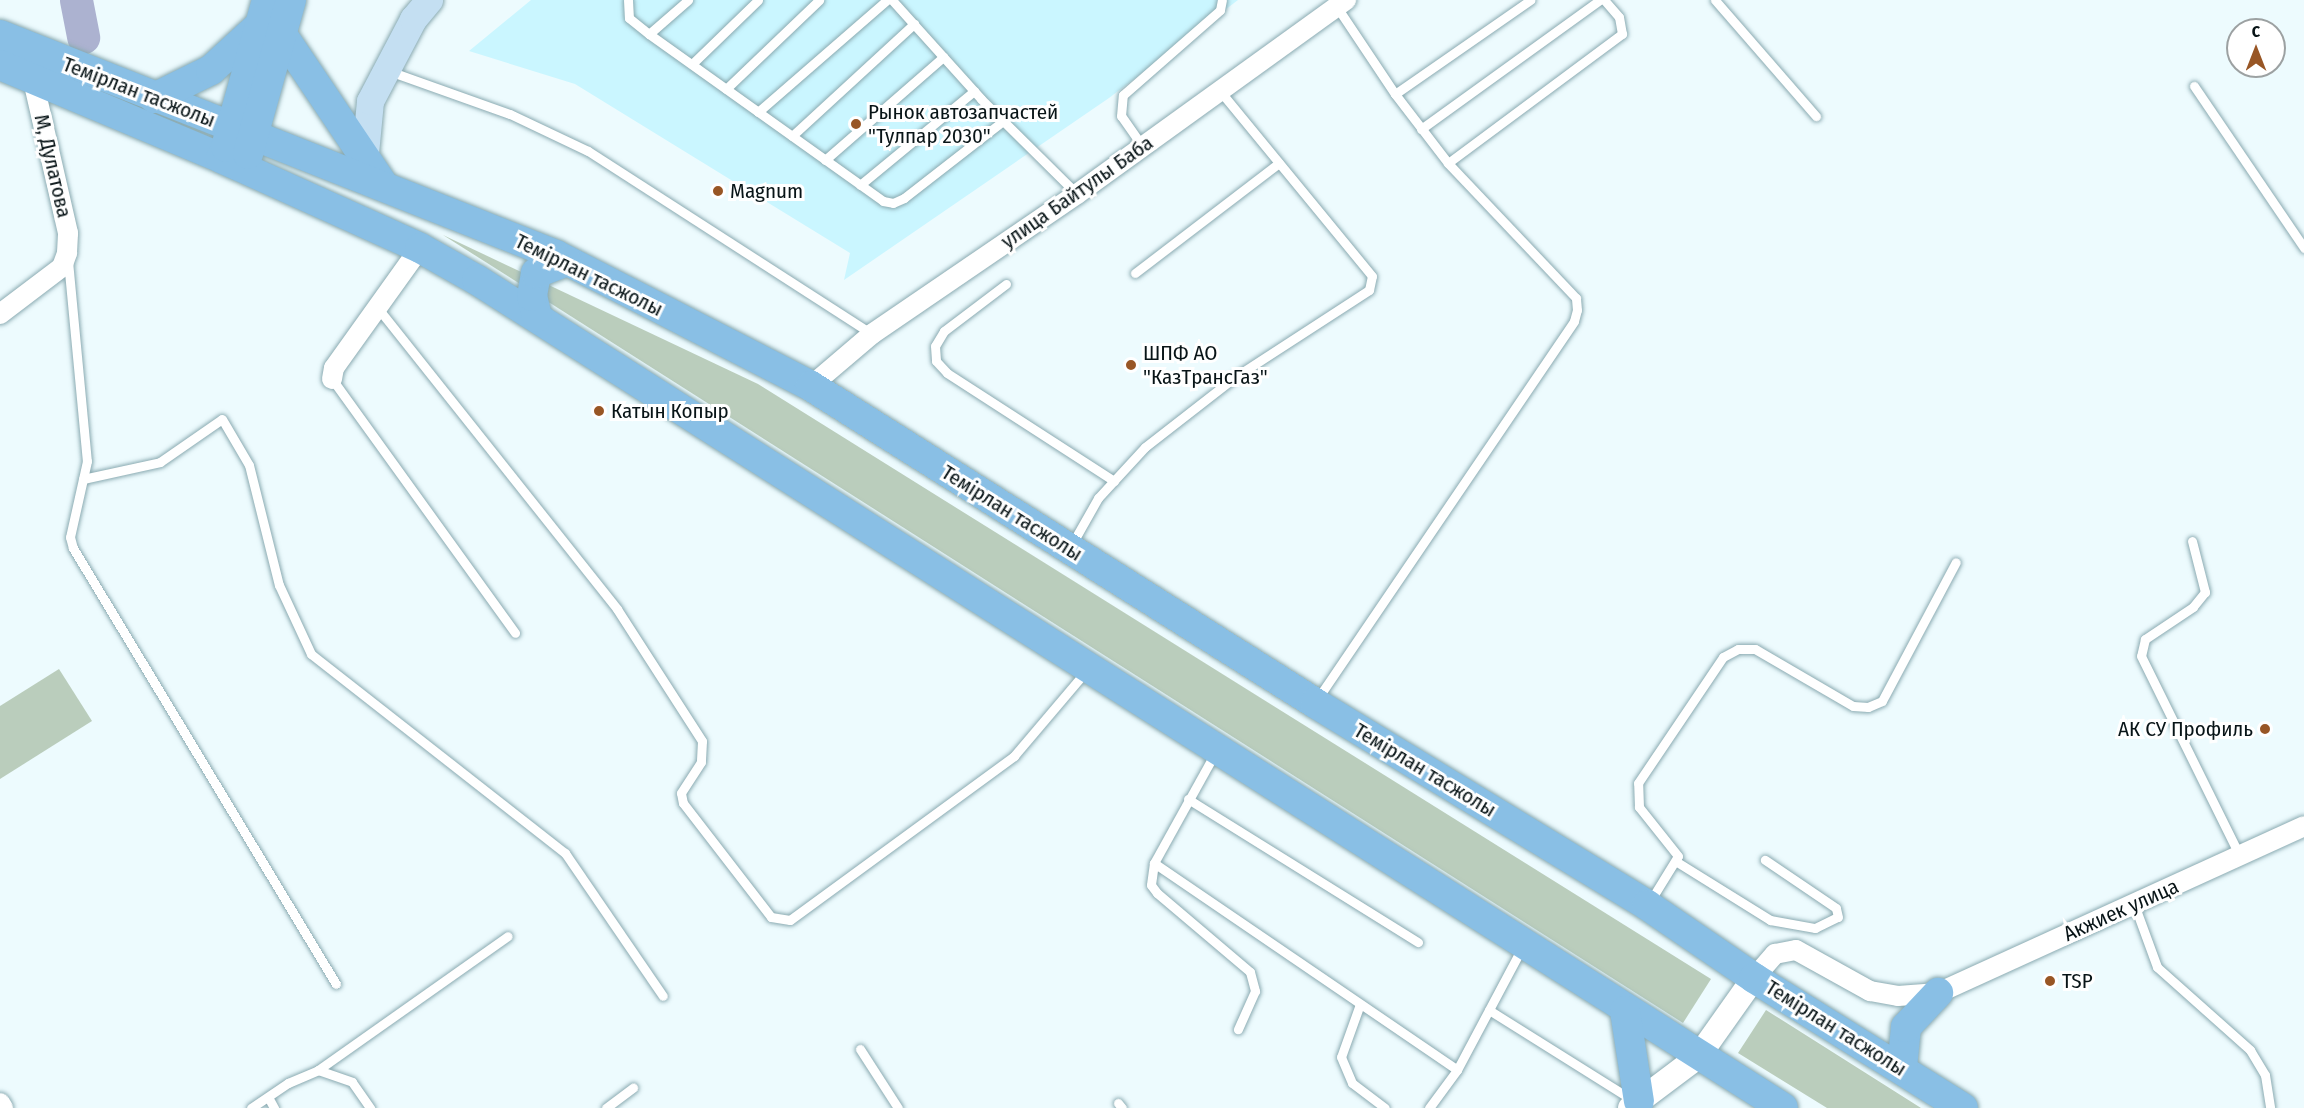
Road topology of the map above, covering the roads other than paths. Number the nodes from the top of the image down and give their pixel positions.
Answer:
1 (291, 0) edge
2 (628, 0) edge
3 (688, 0) edge
4 (758, 0) edge
5 (819, 0) edge
6 (887, 0) edge
7 (892, 0) edge
8 (1222, 0) edge
9 (1530, 0) edge
10 (1602, 0) edge
11 (1715, 0) edge
12 (1341, 3) edge
13 (421, 10) edge
14 (269, 20) edge
15 (914, 24) junction
16 (649, 34) junction
17 (0, 35) edge
18 (943, 57) junction
19 (692, 64) junction
20 (0, 65) edge
21 (386, 70) junction
22 (33, 80) junction
23 (2194, 86) dead end
24 (726, 89) junction
25 (974, 91) junction
26 (1220, 91) junction
27 (1395, 94) junction
28 (154, 98) junction
29 (758, 112) junction
30 (1816, 116) dead end
31 (1003, 121) junction
32 (1421, 129) junction
33 (244, 132) junction
34 (792, 136) junction
35 (1143, 147) junction
36 (365, 153) junction
37 (825, 160) junction
38 (232, 163) junction
39 (1279, 163) junction
40 (1448, 163) junction
41 (860, 185) junction
42 (384, 186) junction
43 (1077, 194) junction
44 (420, 248) junction
45 (2304, 248) edge
46 (67, 253) junction
47 (567, 261) junction
48 (1135, 273) dead end
49 (1006, 284) dead end
50 (377, 307) junction
51 (0, 314) edge
52 (537, 317) junction
53 (872, 334) junction
54 (332, 379) joint
55 (811, 386) junction
56 (83, 479) junction
57 (1114, 481) junction
58 (2192, 541) dead end
59 (1070, 549) junction
60 (1956, 562) dead end
61 (515, 633) dead end
62 (1088, 669) junction
63 (1315, 703) junction
64 (1216, 751) junction
65 (1188, 799) junction
66 (2304, 826) edge
67 (2240, 856) junction
68 (1765, 860) dead end
69 (1677, 862) junction
70 (1154, 863) junction
71 (2134, 904) junction
72 (1647, 905) junction
73 (508, 936) dead end
74 (1418, 942) dead end
75 (1523, 946) junction
76 (1754, 978) junction
77 (336, 984) dead end
78 (1938, 993) junction
79 (663, 996) dead end
80 (1360, 1004) junction
81 (1489, 1010) junction
82 (1625, 1011) junction
83 (1238, 1029) dead end
84 (860, 1049) dead end
85 (1698, 1057) junction
86 (1902, 1068) junction
87 (318, 1070) junction
88 (1458, 1070) junction
89 (633, 1088) dead end
90 (268, 1097) junction
91 (0, 1103) edge
92 (1638, 1105) edge
93 (1776, 1106) edge
94 (3, 1108) edge
95 (251, 1108) edge
96 (274, 1108) edge
97 (370, 1108) edge
98 (606, 1108) edge
99 (898, 1108) edge
100 (1385, 1108) edge
101 (1429, 1108) edge
102 (1964, 1108) edge
103 (2270, 1108) edge

1 - 14 main road
2 - 16 lane
3 - 16 lane
4 - 19 lane
5 - 24 lane
6 - 29 lane
7 - 15 lane
8 - 35 lane
9 - 27 lane
10 - 32 lane
10 - 40 lane
11 - 30 lane
12 - 26 street, улица Байтулы Баба
12 - 27 lane
13 - 21 main road
14 - 28 main road
14 - 33 main road
14 - 36 main road
15 - 18 lane
15 - 34 lane
16 - 19 lane
17 - 28 main road, Темірлан тасжолы
18 - 25 lane
18 - 37 lane
19 - 24 lane
20 - 22 main road, Темірлан тасжолы
21 - 36 main road
21 - 53 lane
22 - 38 main road, Темірлан тасжолы
22 - 46 street, М, Дулатова
23 - 45 lane
24 - 29 lane
25 - 31 lane
25 - 41 lane
26 - 35 street, улица Байтулы Баба
26 - 39 lane
27 - 32 lane
28 - 33 main road, Темірлан тасжолы
29 - 34 lane
31 - 41 lane
31 - 43 lane
32 - 40 lane
33 - 38 main road
33 - 42 main road, Темірлан тасжолы
34 - 37 lane
35 - 43 street, улица Байтулы Баба
36 - 42 main road
37 - 41 lane
38 - 44 main road, Темірлан тасжолы
39 - 48 lane
39 - 57 lane
40 - 63 lane
42 - 47 main road, Темірлан тасжолы
43 - 53 street, улица Байтулы Баба
44 - 50 street
44 - 52 main road, Темірлан тасжолы
46 - 51 street
46 - 56 lane
47 - 52 main road
47 - 55 main road, Темірлан тасжолы
49 - 57 lane
50 - 54 street
50 - 62 lane
52 - 62 main road, Темірлан тасжолы
53 - 55 street, улица Байтулы Баба
54 - 61 lane
55 - 59 main road, Темірлан тасжолы
56 - 77 lane
56 - 79 lane
57 - 59 lane
58 - 67 lane
59 - 63 main road, Темірлан тасжолы
60 - 69 lane
62 - 64 main road, Темірлан тасжолы
63 - 72 main road, Темірлан тасжолы
64 - 65 lane
64 - 75 main road, Темірлан тасжолы
65 - 70 lane
65 - 74 lane
66 - 67 street, Акжиек улица
67 - 71 street, Акжиек улица
68 - 69 lane
69 - 72 lane
70 - 80 lane
70 - 83 lane
71 - 78 street, Акжиек улица
71 - 103 lane
72 - 76 main road, Темірлан тасжолы
73 - 87 lane
75 - 81 lane
75 - 82 main road, Темірлан тасжолы
76 - 78 street
76 - 85 street
76 - 86 main road, Темірлан тасжолы
78 - 86 main road
80 - 88 lane
80 - 100 lane
81 - 88 lane
81 - 92 lane
82 - 85 main road, Темірлан тасжолы
82 - 92 main road
84 - 99 lane
85 - 92 street
85 - 93 main road, Темірлан тасжолы
86 - 102 main road, Темірлан тасжолы
87 - 90 lane
87 - 97 lane
88 - 101 lane
89 - 98 lane
90 - 95 lane
90 - 96 lane
91 - 94 street

